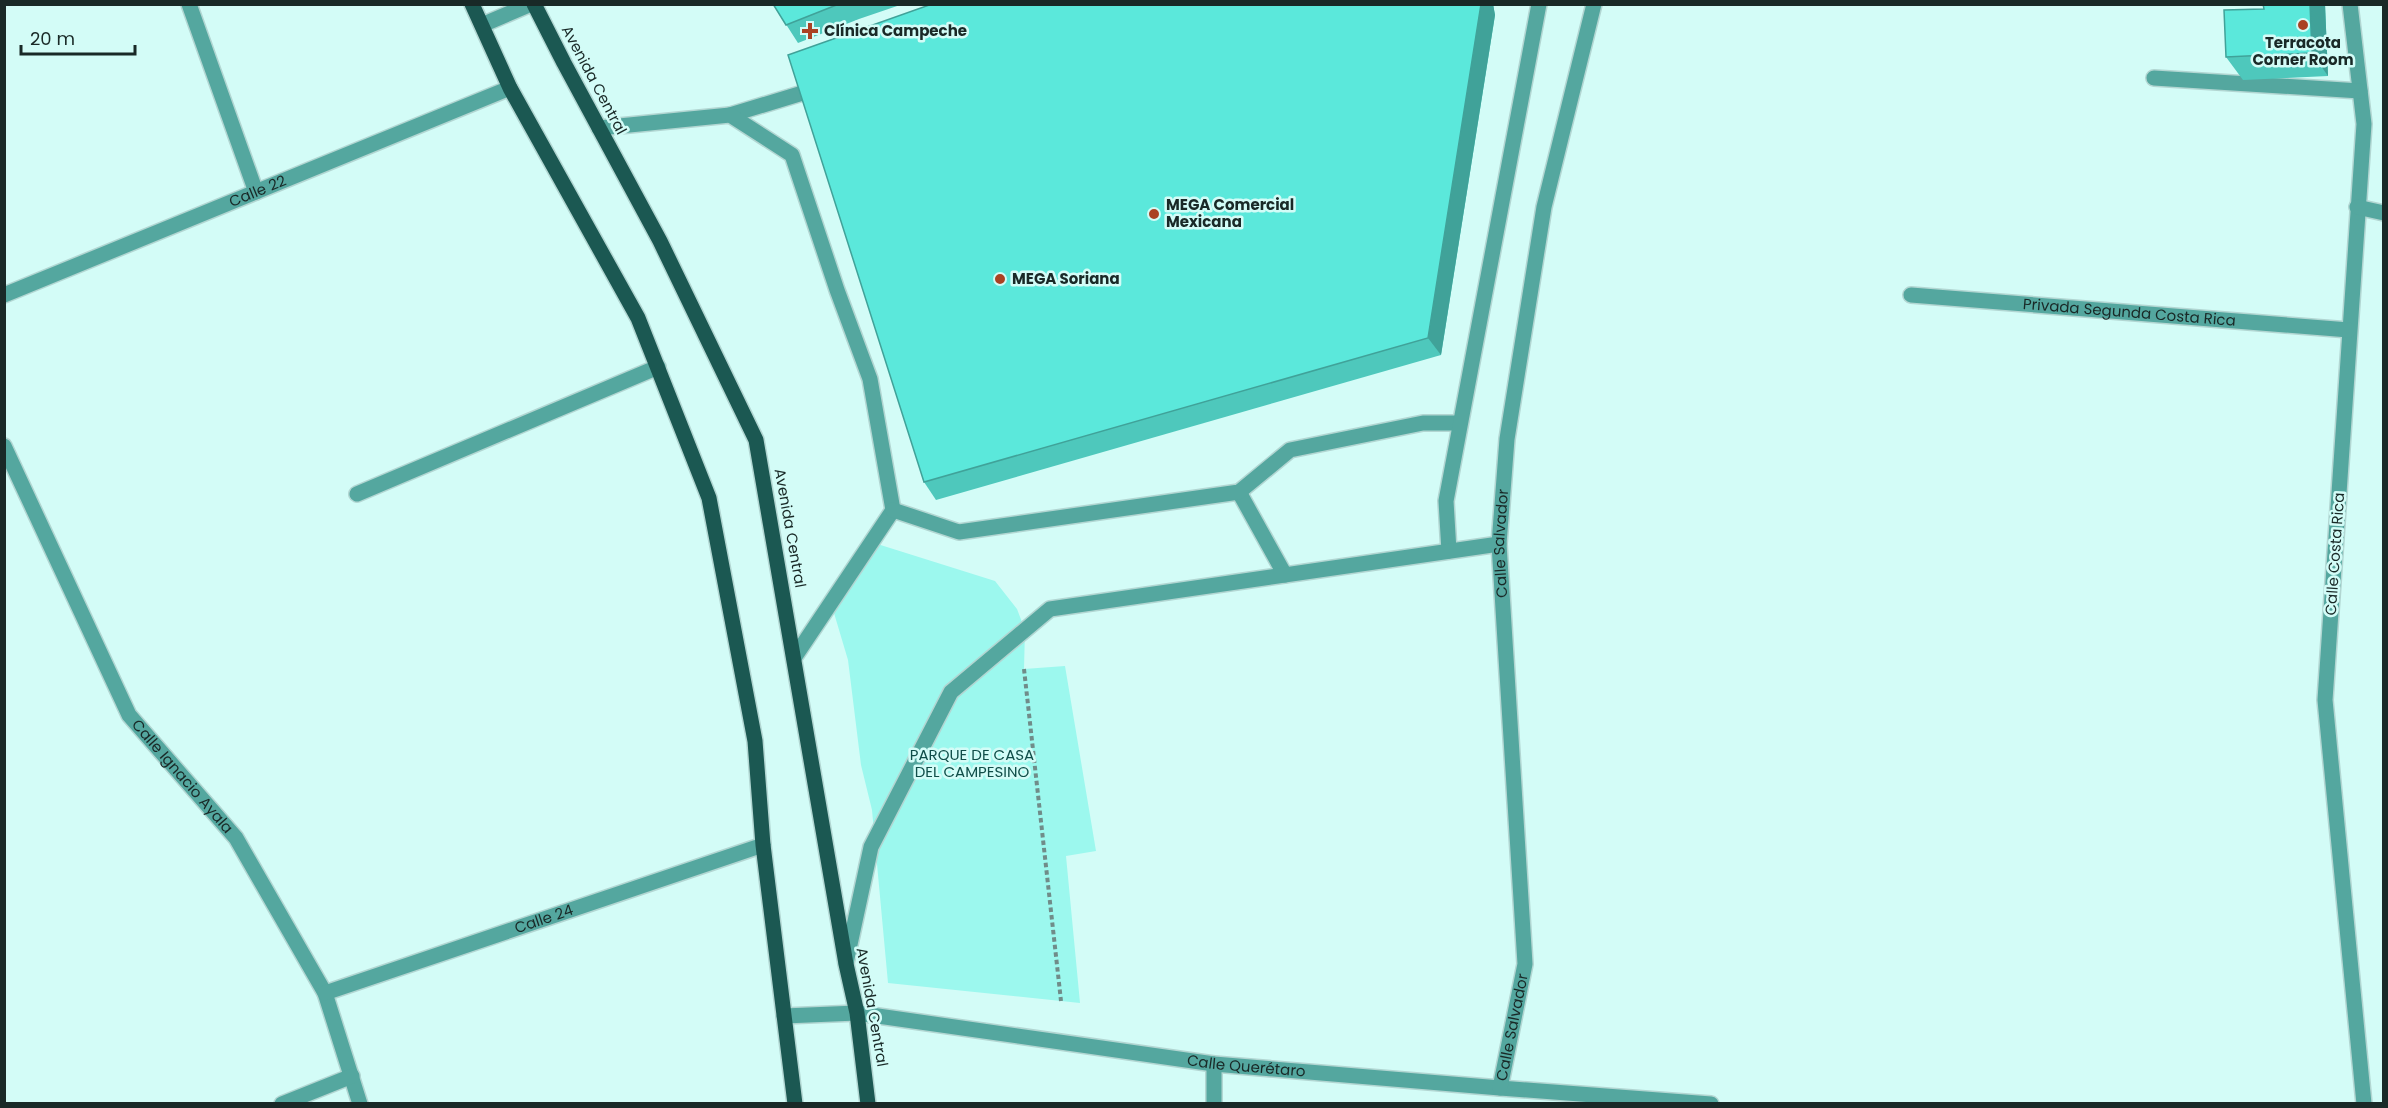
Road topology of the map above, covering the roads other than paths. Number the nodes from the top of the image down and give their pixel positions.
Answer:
1 (189, 4) edge
2 (472, 4) edge
3 (533, 4) edge
4 (1539, 4) edge
5 (1594, 4) edge
6 (2350, 4) edge
7 (482, 26) junction
8 (2154, 78) dead end
9 (832, 84) edge
10 (510, 87) junction
11 (2360, 91) junction
12 (730, 115) junction
13 (599, 128) junction
14 (256, 192) junction
15 (2357, 207) junction
16 (2384, 213) edge
17 (4, 294) edge
18 (1911, 295) dead end
19 (2349, 330) junction
20 (658, 368) junction
21 (1460, 423) junction
22 (4, 446) edge
23 (1239, 492) junction
24 (357, 494) dead end
25 (893, 510) junction
26 (1499, 544) junction
27 (1449, 550) junction
28 (1286, 575) junction
29 (794, 658) junction
30 (763, 845) junction
31 (846, 964) junction
32 (325, 993) junction
33 (858, 1013) junction
34 (784, 1016) junction
35 (1214, 1064) junction
36 (352, 1076) junction
37 (1500, 1088) junction
38 (1565, 1099) edge
39 (282, 1104) edge
40 (360, 1104) edge
41 (795, 1104) edge
42 (868, 1104) edge
43 (1214, 1104) edge
44 (1711, 1104) edge
45 (2364, 1104) edge

1 - 14 street
2 - 7 main road
3 - 7 street
3 - 13 main road, Avenida Central
4 - 21 street
5 - 26 street, Calle Salvador
6 - 11 street, Calle Costa Rica
7 - 10 main road
8 - 11 street
9 - 12 street
10 - 14 street, Calle 22
10 - 20 main road
11 - 15 street, Calle Costa Rica
12 - 13 street
12 - 25 street
13 - 29 main road, Avenida Central
14 - 17 street, Calle 22
15 - 16 street
15 - 19 street, Calle Costa Rica
18 - 19 street, Privada Segunda Costa Rica
19 - 45 street, Calle Costa Rica
20 - 24 street
20 - 30 main road
21 - 23 street
21 - 27 street
22 - 32 street, Calle Ignacio Ayala
23 - 25 street
23 - 28 street
25 - 29 street
26 - 27 street
26 - 37 street, Calle Salvador
27 - 28 street
28 - 31 street
29 - 31 main road, Avenida Central
30 - 32 street, Calle 24
30 - 34 main road
31 - 33 main road, Avenida Central
32 - 36 street, Calle Ignacio Ayala
33 - 34 street, Calle Querétaro
33 - 35 street, Calle Querétaro
33 - 42 main road, Avenida Central
34 - 41 main road
35 - 37 street, Calle Querétaro
35 - 43 street
36 - 39 street
36 - 40 street, Calle Ignacio Ayala
37 - 38 street, Calle Querétaro
38 - 44 street, Calle Querétaro

